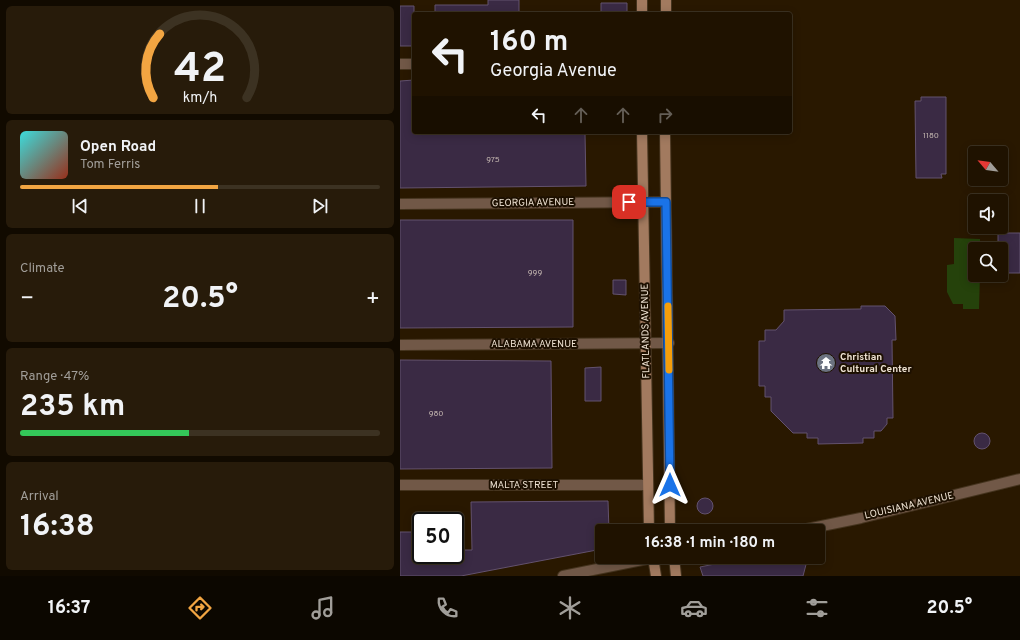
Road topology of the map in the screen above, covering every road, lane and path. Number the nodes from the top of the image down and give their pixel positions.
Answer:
1 (642, 0) edge
2 (666, 0) edge
3 (642, 12) edge
4 (666, 12) edge
5 (400, 64) edge
6 (412, 64) edge
7 (642, 134) edge
8 (665, 134) edge
9 (643, 202) junction
10 (666, 202) junction
11 (400, 204) edge
12 (647, 343) junction
13 (669, 343) junction
14 (400, 345) edge
15 (1020, 479) edge
16 (400, 485) edge
17 (648, 485) junction
18 (649, 524) edge
19 (670, 524) edge
20 (825, 525) edge
21 (620, 564) edge
22 (655, 564) edge
23 (675, 564) edge
24 (563, 576) edge
25 (656, 576) edge
26 (676, 576) edge

1 - 3 main road
2 - 4 main road
5 - 6 street
7 - 9 main road, FLATLANDS AVENUE
8 - 10 main road
9 - 10 street, GEORGIA AVENUE
9 - 11 street, GEORGIA AVENUE
9 - 12 main road, FLATLANDS AVENUE
10 - 13 main road
12 - 13 street, ALABAMA AVENUE
12 - 14 street, ALABAMA AVENUE
12 - 17 main road, FLATLANDS AVENUE
13 - 19 main road
15 - 20 street, LOUISIANA AVENUE
16 - 17 street, MALTA STREET
17 - 18 main road, FLATLANDS AVENUE
21 - 24 street
22 - 25 main road
23 - 26 main road

